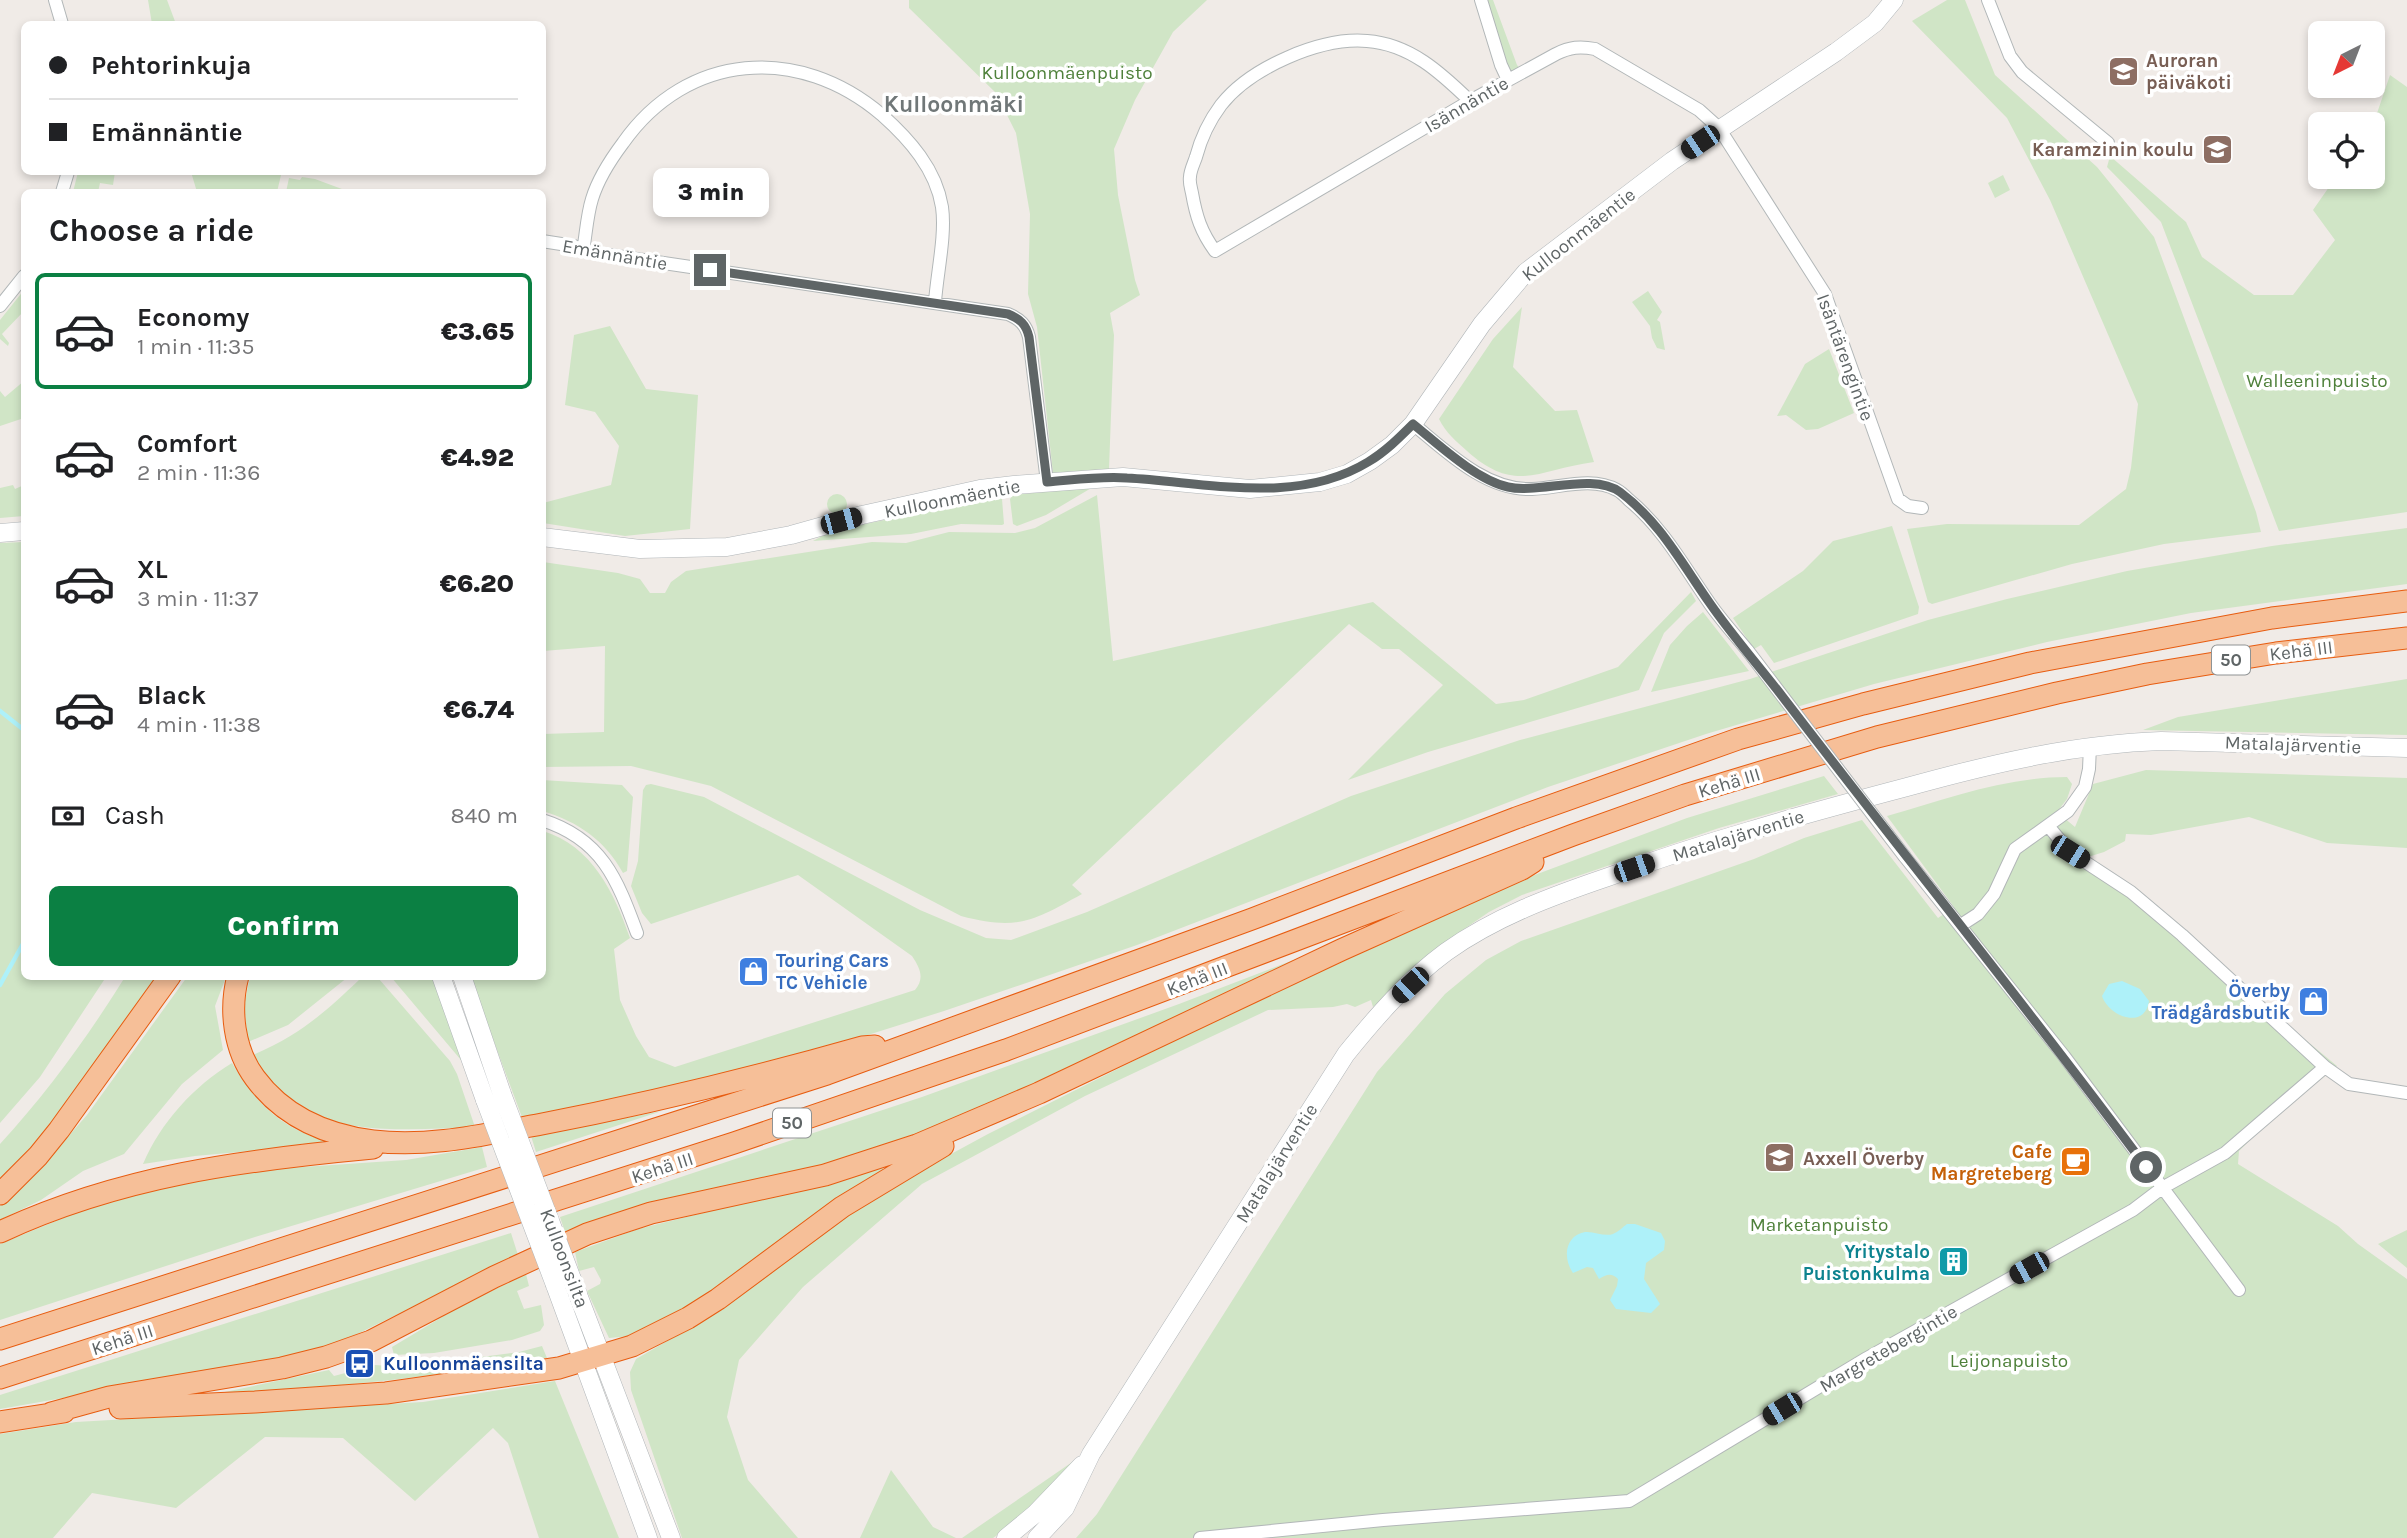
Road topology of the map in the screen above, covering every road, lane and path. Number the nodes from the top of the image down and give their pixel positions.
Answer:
1 (55, 0) edge
2 (1481, 0) edge
3 (1895, 0) edge
4 (1988, 0) edge
5 (61, 21) edge
6 (1508, 80) junction
7 (1470, 101) junction
8 (1719, 128) junction
9 (2108, 143) dead end
10 (546, 242) edge
11 (583, 251) junction
12 (21, 280) edge
13 (934, 302) junction
14 (0, 306) edge
15 (1413, 424) junction
16 (1047, 482) junction
17 (1922, 509) dead end
18 (21, 531) edge
19 (0, 533) edge
20 (546, 537) edge
21 (2407, 601) edge
22 (2407, 638) edge
23 (2090, 746) junction
24 (2407, 748) edge
25 (546, 821) edge
26 (2049, 827) junction
27 (1573, 835) junction
28 (1961, 925) junction
29 (637, 933) dead end
30 (167, 980) edge
31 (237, 980) edge
32 (442, 980) edge
33 (463, 980) edge
34 (912, 1044) junction
35 (2325, 1067) junction
36 (1039, 1093) junction
37 (2407, 1093) edge
38 (421, 1144) junction
39 (2162, 1188) junction
40 (0, 1194) edge
41 (0, 1232) edge
42 (2239, 1290) dead end
43 (0, 1339) edge
44 (603, 1356) junction
45 (582, 1362) junction
46 (0, 1378) edge
47 (51, 1413) junction
48 (0, 1422) edge
49 (1091, 1454) junction
50 (648, 1538) edge
51 (671, 1538) edge
52 (1006, 1538) edge
53 (1038, 1538) edge
54 (1200, 1538) edge

1 - 5 street
2 - 6 street
3 - 8 main road, Kulloonmäentie
4 - 9 street
6 - 7 street, Isännäntie
6 - 8 street, Isännäntie
7 - 7 street, Isännäntie
8 - 15 main road, Kulloonmäentie
8 - 17 street, Isäntärengintie
10 - 11 street, Emännäntie
11 - 13 street, Emännäntie
11 - 13 street
12 - 14 street
13 - 16 street, Emännäntie
15 - 16 main road, Kulloonmäentie
15 - 28 street, bridge
16 - 20 main road, Kulloonmäentie
18 - 19 main road
21 - 34 highway, Kehä III / 50
22 - 27 highway, Kehä III / 50
23 - 24 main road, Matalajärventie
23 - 26 street
23 - 49 main road, Matalajärventie
25 - 29 street
26 - 28 street
26 - 35 street
27 - 36 highway
27 - 46 highway, Kehä III / 50
28 - 39 street
30 - 40 highway
31 - 38 highway
32 - 45 main road, Kulloonsilta, bridge
33 - 44 main road, Kulloonsilta, bridge
34 - 38 highway
34 - 43 highway, Kehä III / 50
35 - 37 street
35 - 39 street, Margretebergintie
36 - 44 highway
36 - 47 highway
38 - 41 highway
39 - 42 street
39 - 54 street, Margretebergintie
44 - 45 highway
44 - 51 main road, Kulloonsilta
45 - 47 highway
45 - 50 main road, Kulloonsilta
47 - 48 highway
49 - 52 main road, Matalajärventie
49 - 53 main road, Matalajärventie

